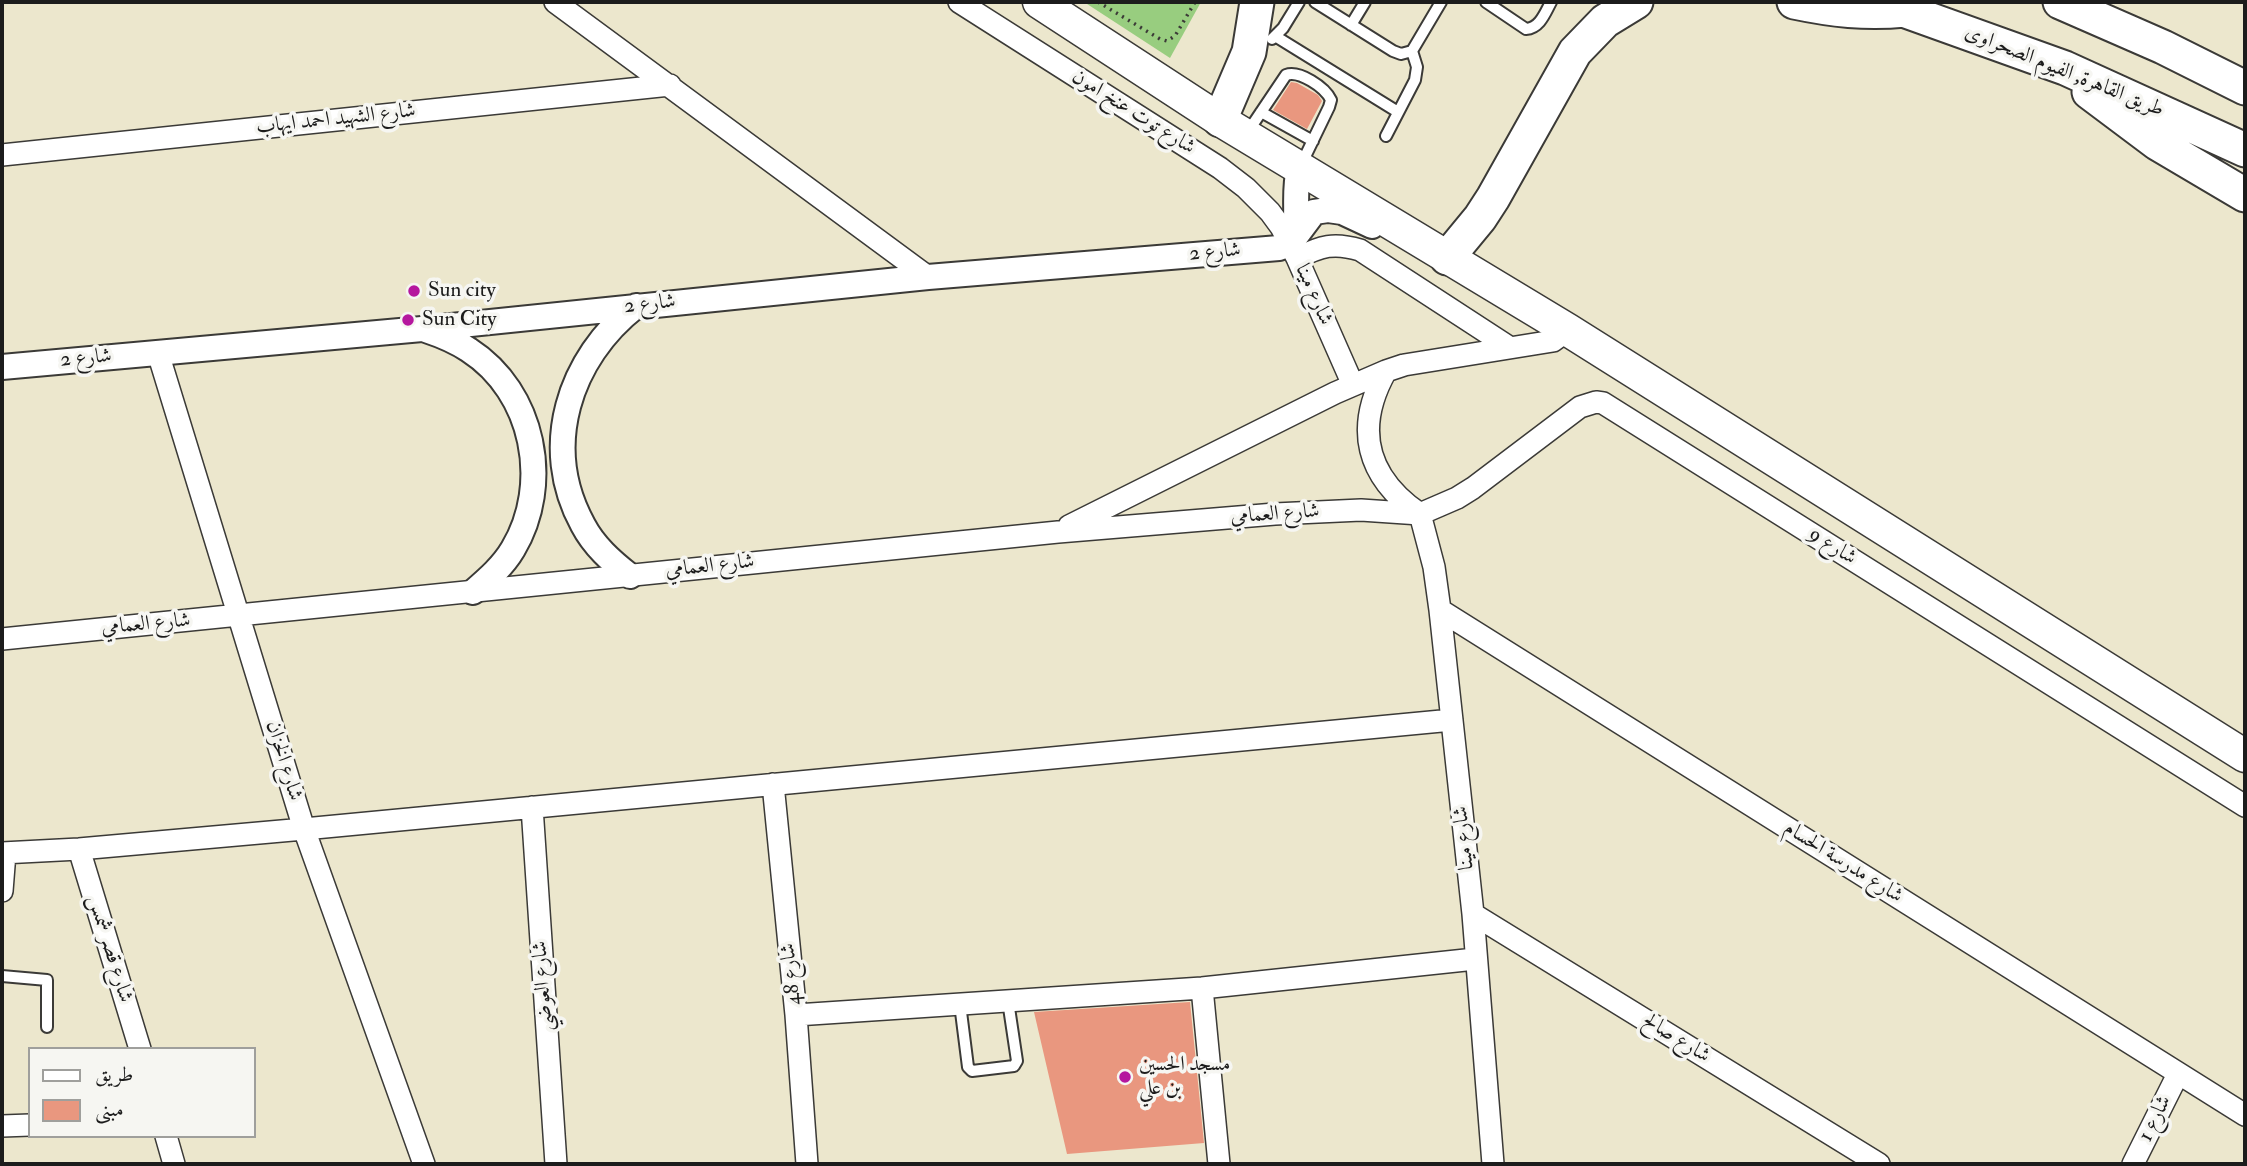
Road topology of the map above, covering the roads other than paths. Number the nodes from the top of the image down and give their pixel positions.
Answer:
1 (555, 2) edge
2 (959, 2) edge
3 (1039, 2) edge
4 (1257, 2) edge
5 (1299, 2) edge
6 (1365, 2) edge
7 (1441, 2) edge
8 (1486, 2) edge
9 (1551, 2) edge
10 (1636, 2) edge
11 (1794, 2) edge
12 (2060, 2) edge
13 (1323, 4) edge
14 (1893, 6) edge
15 (1351, 25) junction
16 (1262, 44) junction
17 (1412, 51) junction
18 (2064, 68) junction
19 (670, 85) junction
20 (2245, 88) edge
21 (1398, 112) junction
22 (1242, 123) junction
23 (1386, 136) dead end
24 (1313, 141) junction
25 (2245, 150) edge
26 (2, 155) edge
27 (1299, 169) junction
28 (2245, 195) edge
29 (1395, 228) junction
30 (1294, 246) junction
31 (1447, 258) junction
32 (928, 277) junction
33 (636, 306) junction
34 (422, 329) junction
35 (1568, 330) junction
36 (1509, 347) junction
37 (158, 353) junction
38 (2, 367) edge
39 (1386, 371) junction
40 (1353, 385) junction
41 (1420, 514) junction
42 (1058, 532) junction
43 (630, 576) junction
44 (473, 592) junction
45 (1440, 610) junction
46 (237, 617) junction
47 (2, 639) edge
48 (1452, 720) junction
49 (2245, 756) edge
50 (773, 784) junction
51 (2245, 806) edge
52 (532, 807) junction
53 (304, 829) junction
54 (79, 849) junction
55 (4, 853) edge
56 (2, 891) edge
57 (1472, 914) junction
58 (1475, 959) junction
59 (2, 976) edge
60 (1202, 988) junction
61 (1008, 1001) junction
62 (960, 1004) junction
63 (796, 1015) junction
64 (47, 1027) dead end
65 (139, 1047) edge
66 (2178, 1074) junction
67 (2245, 1115) edge
68 (28, 1125) edge
69 (2, 1126) edge
70 (167, 1138) edge
71 (174, 1164) edge
72 (424, 1164) edge
73 (556, 1164) edge
74 (810, 1164) edge
75 (1219, 1164) edge
76 (1493, 1164) edge
77 (1879, 1164) edge
78 (2133, 1164) edge

1 - 19 street
2 - 30 street, شارع توت عنخ امون
3 - 22 main road
4 - 16 highway
5 - 16 lane
6 - 15 lane
7 - 17 lane
8 - 9 lane
10 - 31 highway
11 - 14 highway
12 - 20 highway
13 - 15 lane
14 - 18 highway, طريق القاهرة, الفيوم الصحراوى
15 - 17 lane
16 - 21 lane
16 - 22 highway
17 - 21 lane
18 - 25 highway, طريق القاهرة, الفيوم الصحراوى
18 - 28 highway
19 - 26 street, شارع الشهيد احمد ايهاب
19 - 32 street
21 - 23 lane
22 - 24 lane
22 - 24 lane
22 - 27 main road
24 - 27 lane
27 - 29 main road
27 - 30 street
29 - 30 street
29 - 31 main road
30 - 32 street, شارع 2
30 - 36 street
30 - 40 street, شارع مينا
31 - 35 main road
32 - 33 street, شارع 2
33 - 34 street, شارع 2
33 - 43 street
34 - 37 street, شارع 2
34 - 44 street
35 - 36 street
35 - 49 main road
36 - 39 street
37 - 38 street, شارع 2
37 - 46 street, شارع الخزان
39 - 40 street
39 - 41 street
40 - 42 street
41 - 42 street, شارع العمامي
41 - 45 street, شارع مينا
41 - 51 street, شارع 9
42 - 43 street, شارع العمامي
43 - 44 street, شارع العمامي
44 - 46 street, شارع العمامي
45 - 48 street, شارع مينا
45 - 66 street, شارع مدرسة الحسام
46 - 47 street, شارع العمامي
46 - 53 street, شارع الخزان
48 - 50 street
48 - 57 street, شارع مينا
50 - 52 street
50 - 63 street, شارع 48
52 - 53 street
52 - 73 street, شارع العوضي
53 - 54 street
53 - 72 street, شارع الخزان
54 - 55 street
54 - 65 street, شارع قصر شمس
55 - 56 street
57 - 58 street, شارع مينا
57 - 77 street, شارع صالح
58 - 60 street
58 - 76 street, شارع مينا
59 - 64 lane
60 - 61 street
60 - 75 street
61 - 62 street
61 - 62 lane
62 - 63 street
63 - 74 street, شارع 48
66 - 67 street, شارع مدرسة الحسام
66 - 78 street, شارع 1
68 - 69 street
70 - 71 street

